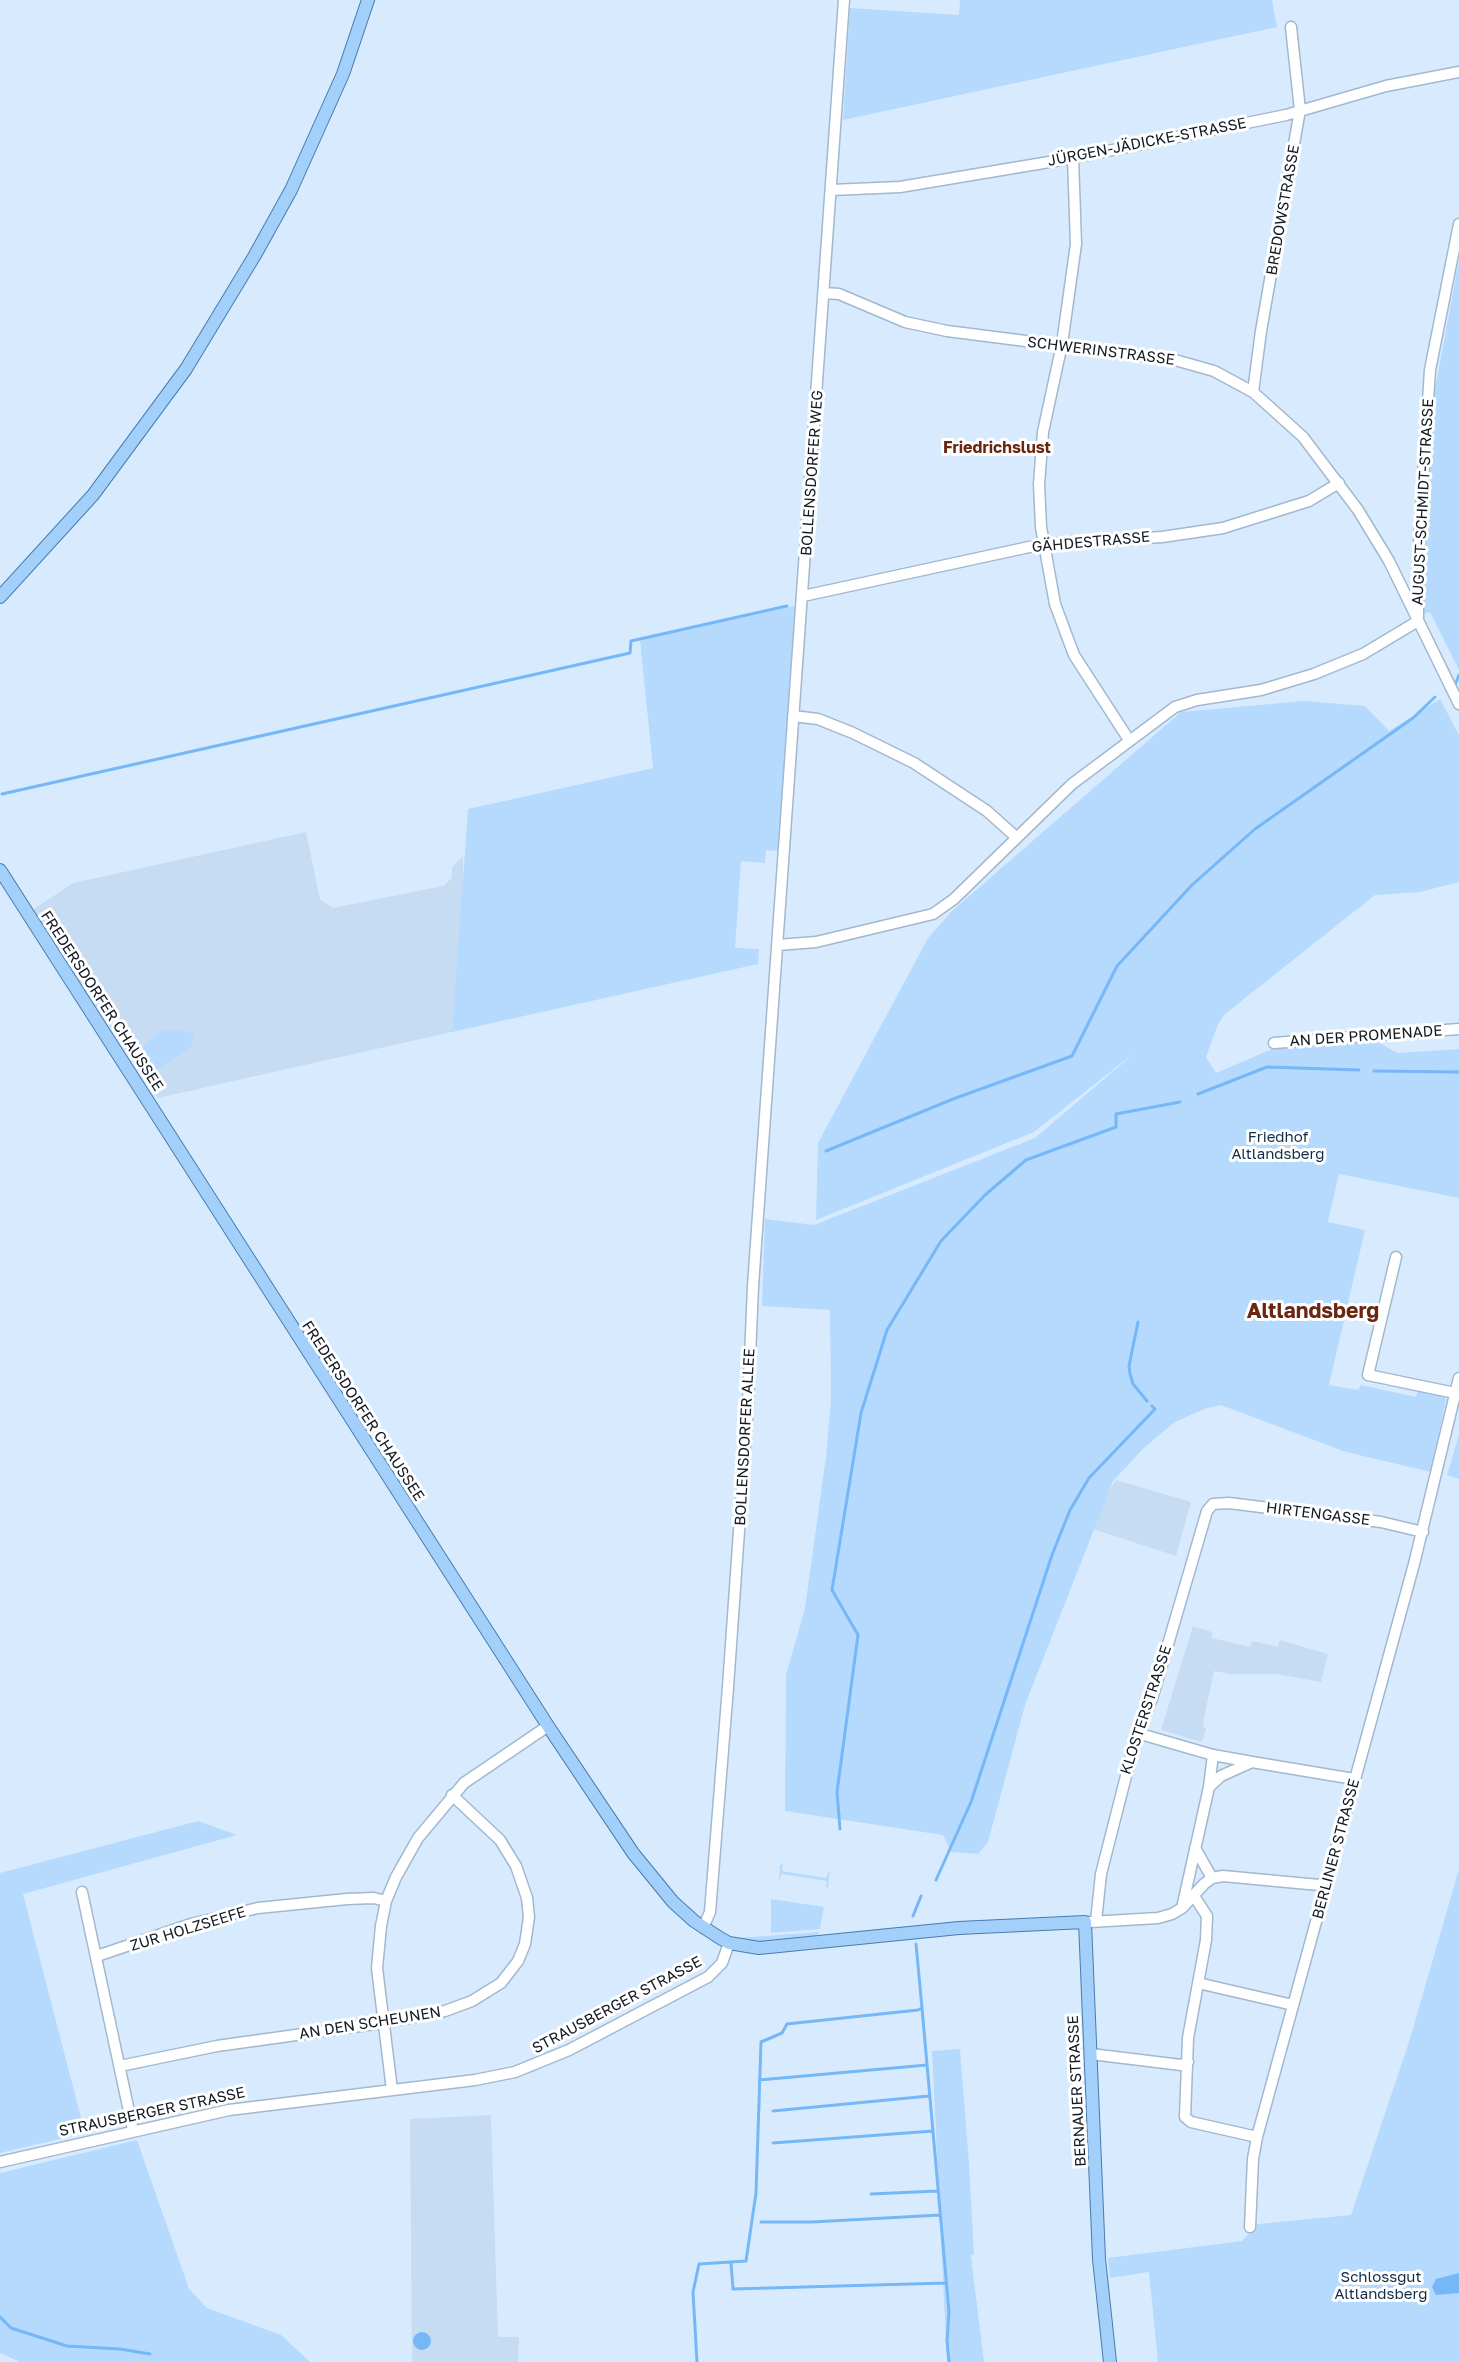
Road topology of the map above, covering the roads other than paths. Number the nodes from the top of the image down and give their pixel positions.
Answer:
1 (368, 0) edge
2 (844, 0) edge
3 (1291, 27) dead end
4 (1459, 72) edge
5 (1299, 110) junction
6 (1073, 158) junction
7 (831, 190) junction
8 (1459, 224) edge
9 (824, 292) junction
10 (1062, 344) junction
11 (1253, 392) junction
12 (1339, 483) junction
13 (1043, 544) junction
14 (803, 596) junction
15 (0, 597) edge
16 (1418, 621) junction
17 (1459, 704) edge
18 (793, 716) junction
19 (1129, 740) junction
20 (1016, 837) junction
21 (0, 870) edge
22 (778, 945) junction
23 (1459, 1029) edge
24 (1274, 1043) dead end
25 (1396, 1257) dead end
26 (1459, 1378) edge
27 (1455, 1394) junction
28 (1213, 1504) joint
29 (1423, 1532) junction
30 (548, 1726) junction
31 (1137, 1733) junction
32 (1214, 1755) junction
33 (1252, 1762) junction
34 (1354, 1779) junction
35 (1209, 1787) junction
36 (452, 1795) junction
37 (1195, 1848) junction
38 (1212, 1878) junction
39 (1328, 1880) junction
40 (82, 1892) dead end
41 (1194, 1896) junction
42 (386, 1901) junction
43 (1182, 1908) junction
44 (1091, 1922) junction
45 (703, 1928) junction
46 (729, 1943) junction
47 (97, 1956) junction
48 (1198, 1983) junction
49 (1293, 2005) junction
50 (382, 2023) junction
51 (1091, 2054) junction
52 (1188, 2062) junction
53 (120, 2066) junction
54 (392, 2090) junction
55 (133, 2130) junction
56 (1257, 2137) junction
57 (0, 2162) edge
58 (1250, 2227) dead end
59 (1110, 2362) edge

1 - 15 main road
2 - 7 street, BOLLENSDORFER WEG
3 - 5 street, BREDOWSTRASSE
4 - 5 street, JÜRGEN-JÄDICKE-STRASSE
5 - 6 street, JÜRGEN-JÄDICKE-STRASSE
5 - 11 street, BREDOWSTRASSE
6 - 7 street, JÜRGEN-JÄDICKE-STRASSE
6 - 10 street
7 - 9 street, BOLLENSDORFER WEG
8 - 16 street, AUGUST-SCHMIDT-STRASSE
9 - 10 street, SCHWERINSTRASSE
9 - 14 street, BOLLENSDORFER WEG
10 - 11 street, SCHWERINSTRASSE
10 - 13 street
11 - 12 street, SCHWERINSTRASSE
12 - 13 street, GÄHDESTRASSE
12 - 16 street, SCHWERINSTRASSE
13 - 14 street, GÄHDESTRASSE
13 - 19 street
14 - 18 street, BOLLENSDORFER WEG
16 - 17 street, SCHWERINSTRASSE
16 - 19 street, AUGUST-SCHMIDT-STRASSE
18 - 20 street
18 - 22 street, BOLLENSDORFER WEG
19 - 20 street, AUGUST-SCHMIDT-STRASSE
20 - 22 street, AUGUST-SCHMIDT-STRASSE
21 - 30 main road, FREDERSDORFER CHAUSSEE
22 - 45 street, BOLLENSDORFER ALLEE
23 - 24 street, AN DER PROMENADE
25 - 27 street
26 - 27 street, BERLINER STRASSE
27 - 29 street, BERLINER STRASSE
28 - 29 street, HIRTENGASSE
28 - 31 street, KLOSTERSTRASSE
29 - 34 street, BERLINER STRASSE
30 - 36 street
30 - 45 main road, FREDERSDORFER CHAUSSEE
31 - 32 street
31 - 44 street, KLOSTERSTRASSE
32 - 33 street
32 - 35 street
33 - 34 street
33 - 35 street
34 - 39 street, BERLINER STRASSE
35 - 37 street
36 - 42 street
36 - 50 street, AN DEN SCHEUNEN
37 - 38 street
37 - 43 street
38 - 39 street
38 - 41 street
39 - 49 street, BERLINER STRASSE
40 - 47 street
41 - 43 street
41 - 48 street
42 - 47 street, ZUR HOLZSEEFE
42 - 50 street
43 - 44 street
44 - 46 main road
44 - 51 main road, BERNAUER STRASSE
45 - 46 main road, FREDERSDORFER CHAUSSEE
46 - 54 street, STRAUSBERGER STRASSE
47 - 53 street
48 - 49 street
48 - 52 street
49 - 56 street, BERLINER STRASSE
50 - 53 street, AN DEN SCHEUNEN
50 - 54 street
51 - 52 street
51 - 59 main road, BERNAUER STRASSE
52 - 56 street
53 - 55 street
54 - 55 street, STRAUSBERGER STRASSE
55 - 57 street, STRAUSBERGER STRASSE
56 - 58 street, BERLINER STRASSE

